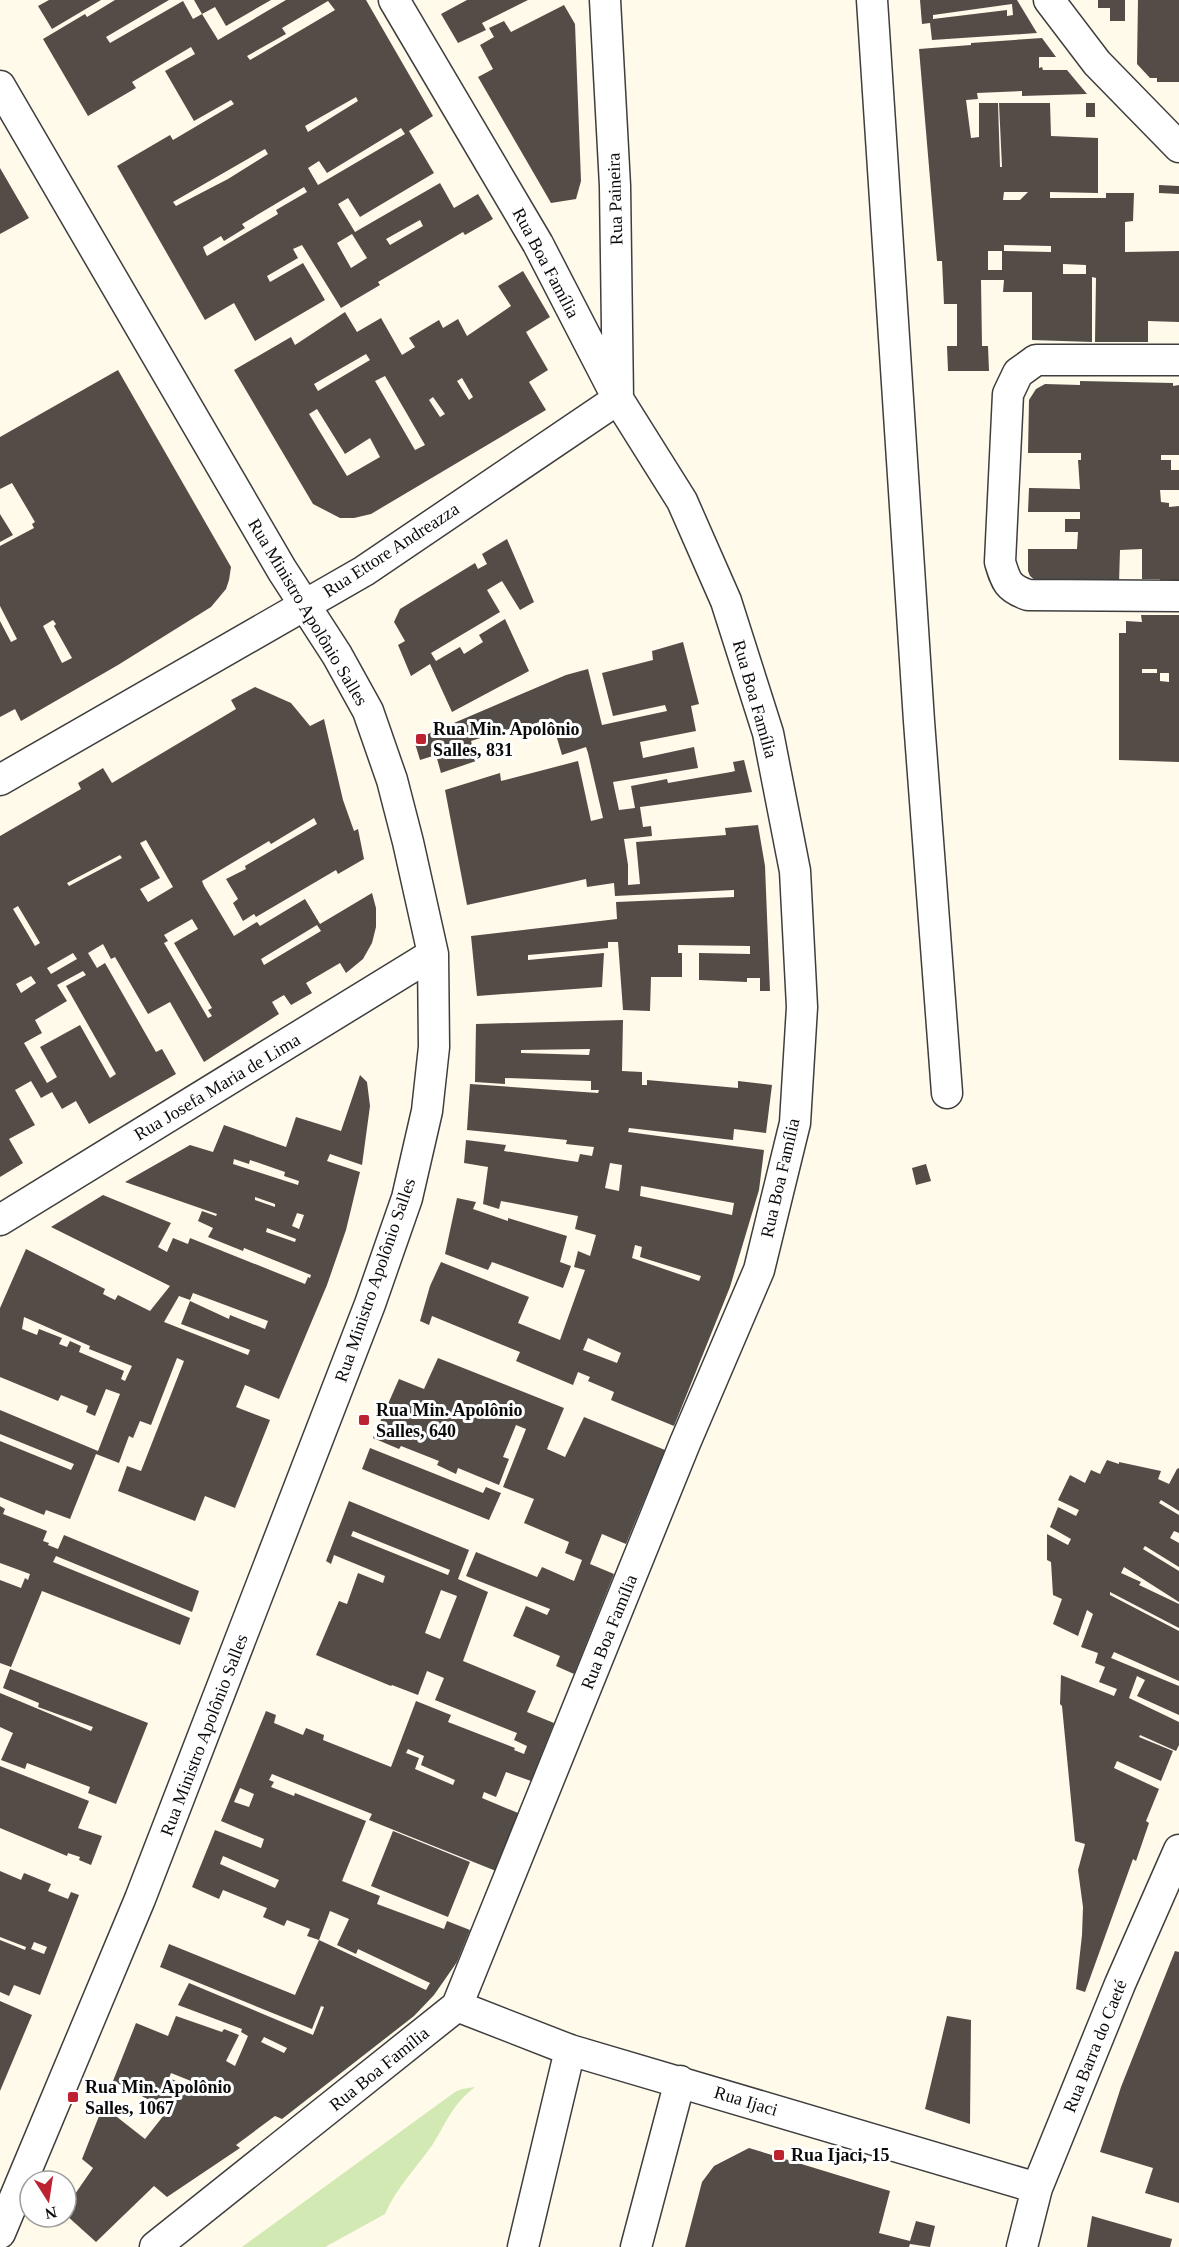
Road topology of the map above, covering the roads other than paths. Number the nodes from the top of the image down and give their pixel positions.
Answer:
1 (394, 0) edge
2 (605, 0) edge
3 (872, 0) edge
4 (1049, 0) edge
5 (0, 86) edge
6 (1179, 147) edge
7 (1179, 360) edge
8 (618, 399) junction
9 (1179, 596) edge
10 (305, 604) junction
11 (0, 780) edge
12 (433, 954) junction
13 (947, 1093) dead end
14 (0, 1220) edge
15 (1179, 1850) edge
16 (457, 2006) junction
17 (570, 2050) junction
18 (680, 2081) junction
19 (1037, 2188) junction
20 (0, 2233) edge
21 (155, 2247) edge
22 (523, 2247) edge
23 (636, 2247) edge
24 (1022, 2247) edge

1 - 8 street, Rua Boa Família
2 - 8 street, Rua Paineira
3 - 13 street
4 - 6 street
5 - 10 street, Rua Ministro Apolônio Salles
7 - 9 street
8 - 10 street, Rua Ettore Andreazza
8 - 16 street, Rua Boa Família
10 - 11 street, Rua Ettore Andreazza
10 - 12 street, Rua Ministro Apolônio Salles
12 - 14 street, Rua Josefa Maria de Lima
12 - 20 street, Rua Ministro Apolônio Salles
15 - 19 street, Rua Barra do Caeté
16 - 17 street, Rua Ijaci
16 - 21 street, Rua Boa Família
17 - 18 street, Rua Ijaci
17 - 22 street
18 - 19 street, Rua Ijaci
18 - 23 street
19 - 24 street, Rua Barra do Caeté

